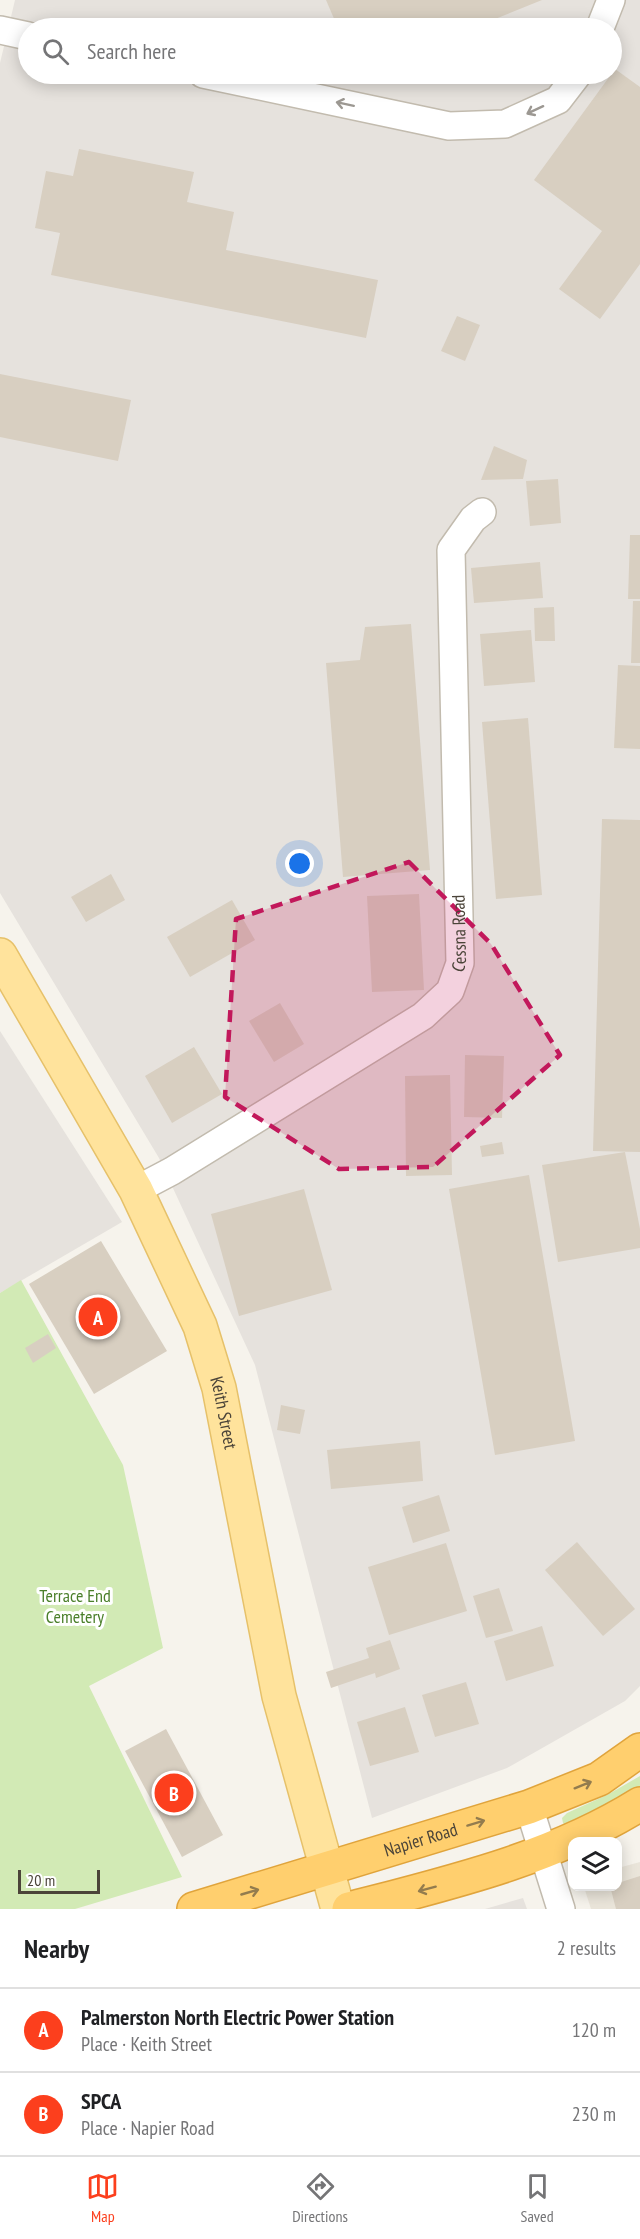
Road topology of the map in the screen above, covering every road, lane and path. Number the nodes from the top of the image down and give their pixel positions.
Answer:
1 (611, 0) edge
2 (604, 18) edge
3 (0, 30) edge
4 (18, 34) edge
5 (250, 84) edge
6 (570, 84) edge
7 (482, 512) dead end
8 (0, 955) edge
9 (136, 1190) junction
10 (640, 1750) edge
11 (640, 1804) edge
12 (529, 1807) junction
13 (543, 1853) junction
14 (326, 1870) junction
15 (194, 1909) edge
16 (338, 1909) edge
17 (349, 1909) edge
18 (561, 1909) edge

1 - 2 street
3 - 4 street
6 -> 5 street
7 - 9 street, Cessna Road
8 - 9 main road, Keith Street
9 - 14 main road, Keith Street
12 -> 10 highway, Napier Road
11 - 13 highway
12 - 13 street
14 -> 12 highway, Napier Road
13 -> 17 highway
13 - 18 street
15 -> 14 highway, Napier Road
14 - 16 main road, Keith Street

